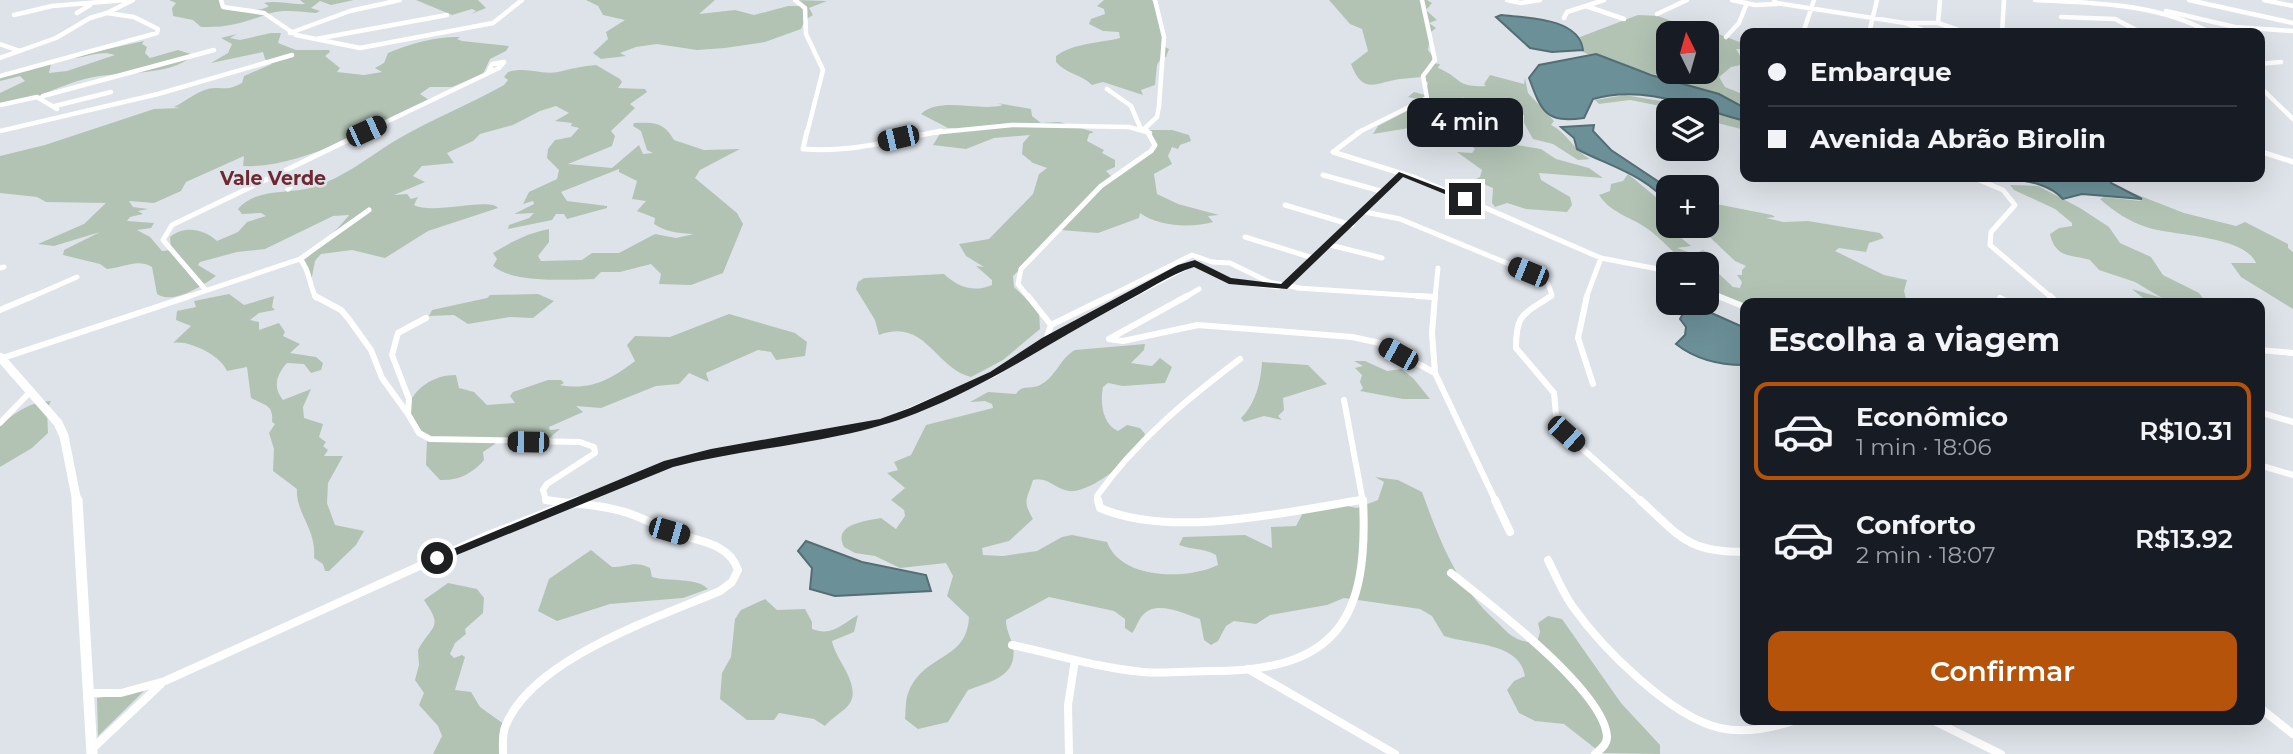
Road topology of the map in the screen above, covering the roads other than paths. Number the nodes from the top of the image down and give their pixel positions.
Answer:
1 (125, 0) edge
2 (133, 0) edge
3 (222, 0) edge
4 (400, 0) edge
5 (522, 0) edge
6 (795, 0) edge
7 (1155, 0) edge
8 (1422, 0) edge
9 (1507, 0) edge
10 (1540, 0) edge
11 (1604, 0) edge
12 (1687, 0) edge
13 (1732, 0) edge
14 (1814, 0) edge
15 (1877, 0) edge
16 (1940, 0) edge
17 (2004, 0) edge
18 (2035, 0) edge
19 (2116, 0) edge
20 (2189, 0) edge
21 (2264, 0) edge
22 (1775, 1) edge
23 (100, 2) edge
24 (1747, 4) junction
25 (1585, 6) junction
26 (2293, 6) edge
27 (1811, 8) junction
28 (77, 13) dead end
29 (107, 13) junction
30 (1657, 14) dead end
31 (14, 15) dead end
32 (447, 15) dead end
33 (2062, 17) dead end
34 (1564, 18) dead end
35 (1873, 18) junction
36 (1624, 19) dead end
37 (1905, 23) junction
38 (1938, 23) junction
39 (2293, 23) edge
40 (1805, 28) edge
41 (1870, 28) edge
42 (1918, 28) edge
43 (1953, 28) edge
44 (2002, 28) edge
45 (2138, 28) edge
46 (2198, 28) edge
47 (2260, 28) edge
48 (2265, 28) edge
49 (2293, 31) edge
50 (290, 33) junction
51 (1726, 37) dead end
52 (314, 40) junction
53 (0, 44) edge
54 (214, 50) dead end
55 (20, 51) junction
56 (292, 55) dead end
57 (0, 58) edge
58 (2281, 62) dead end
59 (2265, 63) edge
60 (488, 73) dead end
61 (0, 76) edge
62 (1107, 89) dead end
63 (111, 92) dead end
64 (2265, 92) edge
65 (43, 96) junction
66 (0, 105) edge
67 (2293, 118) edge
68 (1142, 128) junction
69 (0, 131) edge
70 (2265, 153) edge
71 (2293, 162) edge
72 (1402, 174) junction
73 (1323, 175) dead end
74 (271, 176) junction
75 (1982, 182) edge
76 (288, 189) dead end
77 (1384, 192) junction
78 (1285, 205) dead end
79 (369, 210) dead end
80 (1365, 212) junction
81 (1352, 225) junction
82 (1245, 237) dead end
83 (1330, 245) junction
84 (1313, 258) junction
85 (1382, 258) dead end
86 (1601, 258) junction
87 (300, 259) junction
88 (1198, 261) junction
89 (1174, 263) junction
90 (1216, 263) junction
91 (1182, 268) junction
92 (1437, 268) dead end
93 (1208, 269) junction
94 (1656, 269) edge
95 (77, 278) dead end
96 (1285, 286) junction
97 (205, 289) junction
98 (1199, 289) dead end
99 (1719, 296) edge
100 (1435, 297) junction
101 (2052, 298) edge
102 (1740, 305) edge
103 (0, 310) edge
104 (426, 318) dead end
105 (1051, 326) junction
106 (1046, 340) junction
107 (2265, 351) edge
108 (2293, 353) edge
109 (1, 358) edge
110 (1240, 359) dead end
111 (1435, 373) junction
112 (1593, 384) dead end
113 (30, 392) junction
114 (1344, 400) dead end
115 (408, 414) junction
116 (2265, 414) edge
117 (2293, 422) edge
118 (0, 424) edge
119 (2265, 467) edge
120 (2293, 475) edge
121 (1361, 500) junction
122 (563, 504) junction
123 (1510, 532) dead end
124 (1740, 552) edge
125 (1548, 560) dead end
126 (1451, 573) dead end
127 (1012, 645) dead end
128 (1075, 660) junction
129 (1248, 669) junction
130 (165, 681) junction
131 (88, 693) junction
132 (2265, 713) edge
133 (1775, 725) edge
134 (1942, 725) edge
135 (2293, 734) edge
136 (91, 752) edge
137 (503, 754) edge
138 (1069, 754) edge
139 (1395, 754) edge
140 (1595, 754) edge
141 (2001, 754) edge

1 - 23 street
2 - 29 street
3 - 50 street
4 - 50 street
5 - 52 street
6 - 68 street
7 - 68 street
8 - 72 street
9 - 10 street
11 - 25 street
12 - 30 street
13 - 24 street
14 - 27 street
15 - 35 street
16 - 38 street
17 - 44 street
18 - 46 street
19 - 47 street
20 - 39 street
21 - 26 street
22 - 24 street
22 - 27 street
23 - 28 street
23 - 31 street
24 - 51 street
25 - 34 street
25 - 36 street
27 - 35 street
27 - 40 street
29 - 55 street
29 - 61 street
32 - 52 street
33 - 45 street
35 - 37 street
35 - 41 street
37 - 38 street
37 - 42 street
38 - 43 street
48 - 49 street
50 - 52 street
53 - 55 street
54 - 65 street
55 - 57 street
56 - 69 street
58 - 59 street
60 - 74 street
62 - 68 street
63 - 65 street
64 - 67 street
65 - 66 street
68 - 105 street
70 - 71 street
72 - 77 street
72 - 86 street
73 - 77 street
74 - 76 street
74 - 97 street
75 - 101 street
77 - 80 street
78 - 81 street
79 - 87 street
80 - 81 street
80 - 124 street
81 - 83 street
82 - 84 street
83 - 84 street
83 - 85 street
84 - 96 street
86 - 94 street
86 - 112 street
87 - 97 street
87 - 115 street
88 - 89 street
88 - 90 street
88 - 91 street
88 - 93 street
89 - 91 street
89 - 105 street
90 - 93 street
90 - 96 street
91 - 106 street
92 - 100 street
93 - 96 street
95 - 103 street
96 - 100 street
97 - 109 street
98 - 111 street
99 - 102 street
100 - 111 street
104 - 115 street
105 - 106 street
106 - 122 street
107 - 108 street
109 - 113 main road
110 - 121 street
111 - 123 street
113 - 118 street
113 - 131 main road
114 - 121 street
115 - 122 street
116 - 117 street
119 - 120 street
121 - 129 street
122 - 130 street
122 - 137 street
125 - 133 street
126 - 140 street
127 - 128 street
128 - 129 street
128 - 138 street
129 - 139 street
130 - 131 street
130 - 136 street
131 - 136 main road
132 - 135 street
134 - 141 street

